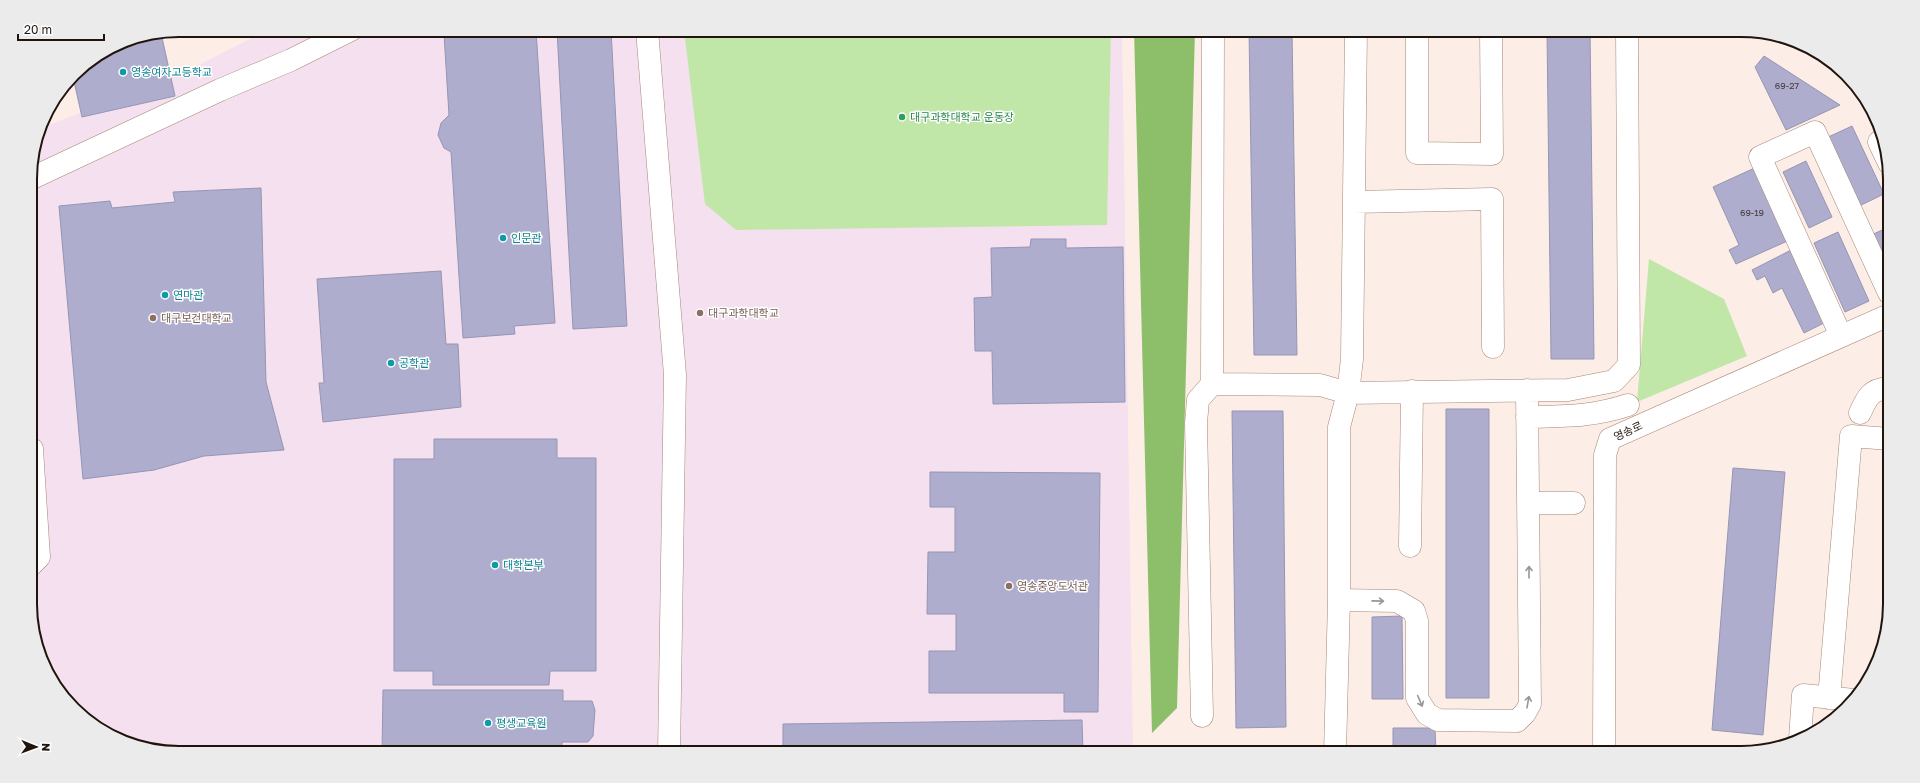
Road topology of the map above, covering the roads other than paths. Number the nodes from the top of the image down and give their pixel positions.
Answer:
1 (337, 37) edge
2 (648, 37) edge
3 (1213, 37) edge
4 (1356, 37) edge
5 (1417, 37) edge
6 (1491, 37) edge
7 (1627, 37) edge
8 (37, 175) edge
9 (1354, 202) junction
10 (1883, 280) edge
11 (1883, 318) edge
12 (1841, 336) junction
13 (1493, 347) dead end
14 (1212, 384) junction
15 (1883, 389) edge
16 (1527, 390) junction
17 (1412, 391) junction
18 (1348, 393) junction
19 (1628, 405) dead end
20 (1860, 413) dead end
21 (1527, 417) junction
22 (1883, 438) edge
23 (1528, 503) junction
24 (1574, 503) dead end
25 (37, 525) edge
26 (1410, 546) dead end
27 (37, 558) edge
28 (1339, 600) junction
29 (1829, 698) junction
30 (1846, 699) edge
31 (1202, 716) dead end
32 (1800, 733) edge
33 (669, 746) edge
34 (1335, 746) edge
35 (1604, 746) edge

1 - 8 street
2 - 33 street
3 - 14 street
4 - 9 street
5 - 6 street
7 - 16 street
9 - 13 street
9 - 18 street
10 - 12 street
11 - 12 street, 영송로
12 - 35 street, 영송로
14 - 18 street
14 - 31 street
15 - 20 street
16 - 17 street
16 - 21 street
17 - 18 street
17 - 26 street
18 - 28 street
19 - 21 street
21 - 23 street
22 - 29 street
23 - 24 street
28 -> 23 street
25 - 27 street
28 - 34 street
29 - 30 street
29 - 32 street

